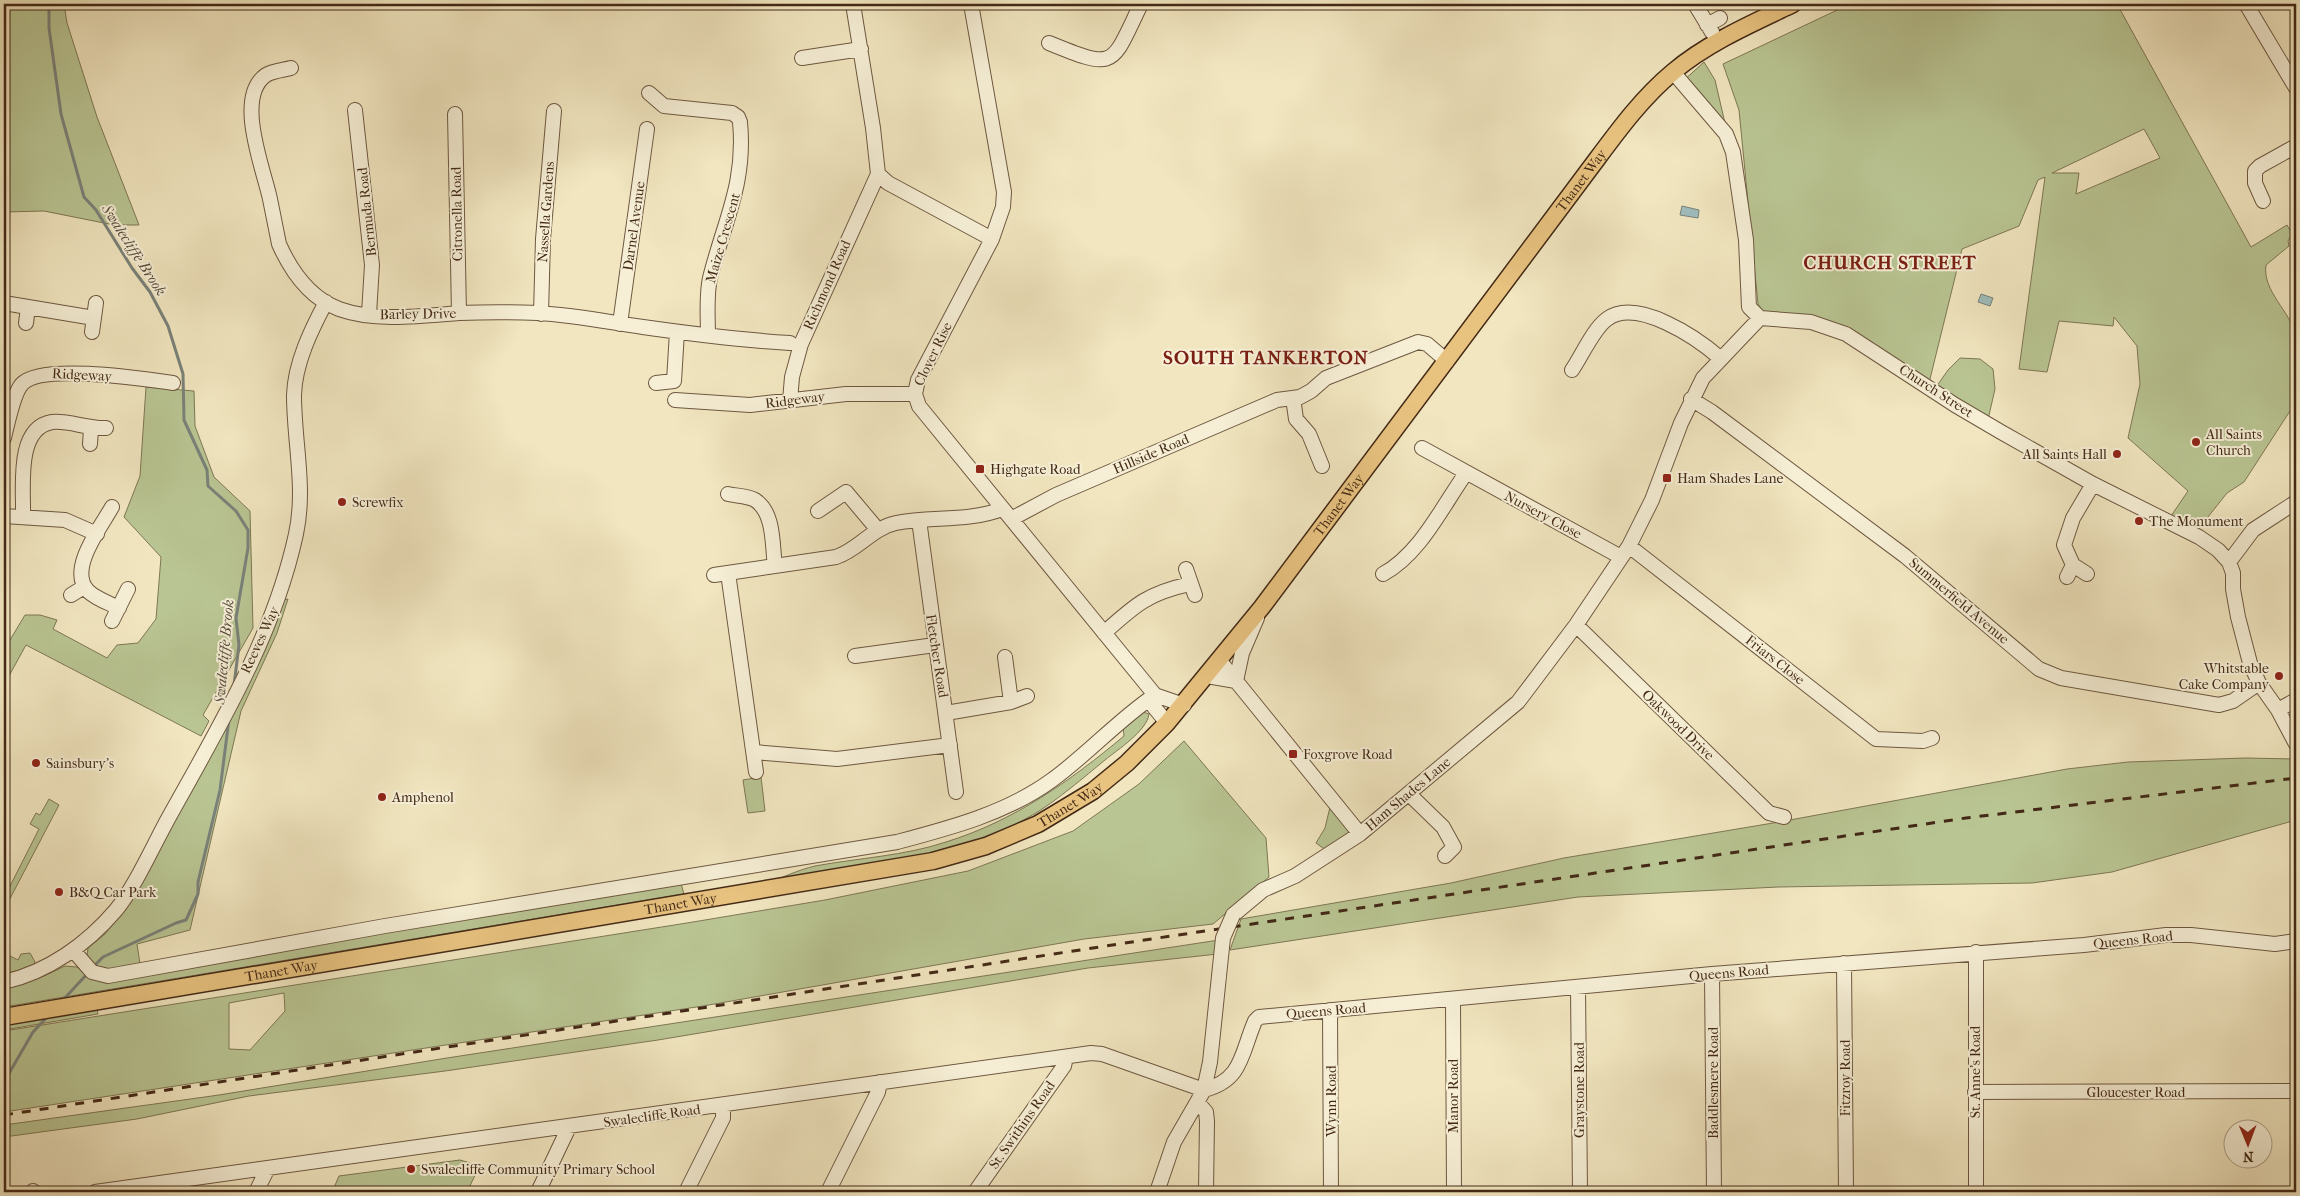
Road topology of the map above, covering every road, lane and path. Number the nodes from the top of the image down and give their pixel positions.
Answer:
1 (854, 4) edge
2 (971, 4) edge
3 (1141, 4) edge
4 (1695, 4) edge
5 (1793, 4) edge
6 (2246, 4) edge
7 (1713, 25) dead end
8 (1049, 43) dead end
9 (861, 48) junction
10 (802, 58) dead end
11 (291, 68) dead end
12 (1673, 72) junction
13 (2296, 88) edge
14 (649, 93) dead end
15 (355, 110) dead end
16 (554, 111) dead end
17 (455, 114) dead end
18 (647, 129) dead end
19 (2296, 146) edge
20 (878, 174) junction
21 (2263, 201) dead end
22 (992, 239) junction
23 (326, 302) junction
24 (4, 304) edge
25 (96, 304) dead end
26 (28, 307) junction
27 (459, 313) junction
28 (369, 314) junction
29 (541, 314) junction
30 (94, 318) junction
31 (1760, 318) junction
32 (26, 323) dead end
33 (620, 324) junction
34 (92, 332) dead end
35 (677, 332) junction
36 (708, 335) junction
37 (790, 343) dead end
38 (1720, 358) junction
39 (1448, 361) junction
40 (1572, 370) dead end
41 (173, 383) dead end
42 (656, 383) dead end
43 (915, 394) junction
44 (1293, 398) junction
45 (675, 400) dead end
46 (1691, 400) junction
47 (790, 401) junction
48 (106, 428) dead end
49 (91, 429) junction
50 (4, 438) edge
51 (90, 444) dead end
52 (1422, 448) dead end
53 (1322, 466) dead end
54 (1466, 473) junction
55 (2093, 484) junction
56 (728, 494) dead end
57 (2296, 502) edge
58 (112, 507) dead end
59 (818, 511) dead end
60 (1006, 514) junction
61 (4, 516) edge
62 (23, 517) junction
63 (919, 520) junction
64 (878, 530) junction
65 (97, 534) junction
66 (1625, 551) junction
67 (2229, 562) junction
68 (775, 566) junction
69 (1186, 569) dead end
70 (1383, 574) dead end
71 (2087, 574) dead end
72 (84, 587) junction
73 (128, 589) dead end
74 (70, 595) dead end
75 (1262, 607) junction
76 (118, 608) junction
77 (112, 621) dead end
78 (1576, 625) junction
79 (1104, 634) junction
80 (935, 645) junction
81 (855, 655) dead end
82 (1005, 657) dead end
83 (1219, 660) junction
84 (1207, 676) junction
85 (1236, 681) junction
86 (2259, 683) junction
87 (1155, 695) junction
88 (1027, 696) dead end
89 (2296, 700) edge
90 (1011, 702) junction
91 (1184, 705) junction
92 (2278, 710) junction
93 (946, 713) junction
94 (1167, 723) junction
95 (1932, 738) dead end
96 (2296, 744) edge
97 (950, 745) junction
98 (754, 752) junction
99 (756, 772) dead end
100 (956, 792) dead end
101 (1409, 794) junction
102 (1784, 817) dead end
103 (1360, 834) junction
104 (1445, 856) dead end
105 (2296, 941) edge
106 (73, 950) junction
107 (1976, 952) junction
108 (1844, 963) junction
109 (1712, 974) junction
110 (4, 982) edge
111 (1578, 988) junction
112 (1453, 999) junction
113 (1330, 1010) junction
114 (4, 1017) edge
115 (1066, 1057) junction
116 (880, 1082) junction
117 (1204, 1090) junction
118 (2296, 1091) edge
119 (1975, 1092) junction
120 (1198, 1103) junction
121 (723, 1106) junction
122 (569, 1128) junction
123 (266, 1170) junction
124 (116, 1191) edge
125 (95, 1192) edge
126 (256, 1192) edge
127 (538, 1192) edge
128 (686, 1192) edge
129 (828, 1192) edge
130 (975, 1192) edge
131 (1157, 1192) edge
132 (1206, 1192) edge
133 (1331, 1192) edge
134 (1454, 1192) edge
135 (1580, 1192) edge
136 (1714, 1192) edge
137 (1846, 1192) edge
138 (1976, 1192) edge

1 - 9 street
2 - 22 street, Clover Rise
3 - 8 street
4 - 7 street
5 - 12 main road, Thanet Way
6 - 13 street
9 - 10 street
9 - 20 street
11 - 23 street, Barley Drive
12 - 31 street
12 - 39 main road, Thanet Way
14 - 36 street, Maize Crescent
15 - 28 street, Bermuda Road
16 - 29 street, Nassella Gardens
17 - 27 street, Citronella Road
18 - 33 street, Darnel Avenue
19 - 21 street
20 - 22 street
20 - 47 street, Richmond Road
22 - 43 street, Clover Rise
23 - 28 street, Barley Drive
23 - 106 street, Reeves Way
24 - 26 street
25 - 30 street
26 - 30 street
26 - 32 street
27 - 28 street, Barley Drive
27 - 29 street, Barley Drive
29 - 33 street, Barley Drive
30 - 34 street
31 - 38 street, Ham Shades Lane
31 - 55 street, Church Street
33 - 35 street, Barley Drive
35 - 36 street, Barley Drive
35 - 42 street
36 - 37 street, Barley Drive
38 - 40 street
38 - 46 street, Ham Shades Lane
39 - 44 street, Hillside Road
39 - 75 main road, Thanet Way
41 - 50 street, Ridgeway
43 - 47 street, Ridgeway
43 - 60 street, Clover Rise
44 - 53 street
44 - 60 street, Hillside Road
45 - 47 street, Ridgeway
46 - 66 street, Ham Shades Lane
46 - 86 street, Summerfield Avenue
48 - 49 street
49 - 51 street
49 - 62 street
52 - 54 street, Nursery Close
54 - 66 street, Nursery Close
54 - 70 street
55 - 67 street, Church Street
55 - 71 street
56 - 68 street
57 - 67 street
58 - 65 street
59 - 64 street
60 - 63 street
60 - 79 street, Clover Rise
61 - 62 street
62 - 65 street
63 - 64 street
63 - 80 street, Fletcher Road
64 - 68 street
65 - 72 street
66 - 78 street, Ham Shades Lane
66 - 95 street, Friars Close
67 - 86 street
68 - 98 street
69 - 79 street
72 - 74 street
72 - 76 street
73 - 76 street
75 - 83 main road, Thanet Way
75 - 85 street
76 - 77 street
78 - 101 street, Ham Shades Lane
78 - 102 street, Oakwood Drive
79 - 87 street, Clover Rise
80 - 81 street
80 - 93 street, Fletcher Road
82 - 90 street
83 - 84 main road, Thanet Way
83 - 85 street
84 - 85 street
84 - 91 main road, Thanet Way
85 - 103 street
86 - 92 street
87 - 91 street
87 - 94 street, Clover Rise
87 - 106 street
88 - 90 street
89 - 92 street
90 - 93 street
91 - 94 main road, Thanet Way
92 - 96 street
93 - 97 street, Fletcher Road
94 - 114 main road, Thanet Way
97 - 98 street
97 - 100 street, Fletcher Road
98 - 99 street
101 - 103 street, Ham Shades Lane
101 - 104 street
103 - 117 street, Ham Shades Lane, bridge
105 - 107 street, Queens Road
106 - 110 street, Reeves Way
107 - 108 street, Queens Road
107 - 119 street, St. Anne's Road
108 - 109 street, Queens Road
108 - 137 street, Fitzroy Road
109 - 111 street, Queens Road
109 - 136 street, Baddlesmere Road
111 - 112 street, Queens Road
111 - 135 street, Graystone Road
112 - 113 street, Queens Road
112 - 134 street, Manor Road
113 - 117 street, Queens Road
113 - 133 street, Wynn Road
115 - 116 street, Swalecliffe Road
115 - 117 street, Swalecliffe Road
115 - 130 street, St. Swithins Road
116 - 121 street, Swalecliffe Road
116 - 129 street
117 - 120 street, Ham Shades Lane
118 - 119 street, Gloucester Road
119 - 138 street, St. Anne's Road
120 - 131 street, Ham Shades Lane
120 - 132 street
121 - 122 street, Swalecliffe Road
121 - 128 street
122 - 123 street, Swalecliffe Road
122 - 127 street
123 - 124 street, Swalecliffe Road
123 - 126 street
124 - 125 street, Swalecliffe Road

